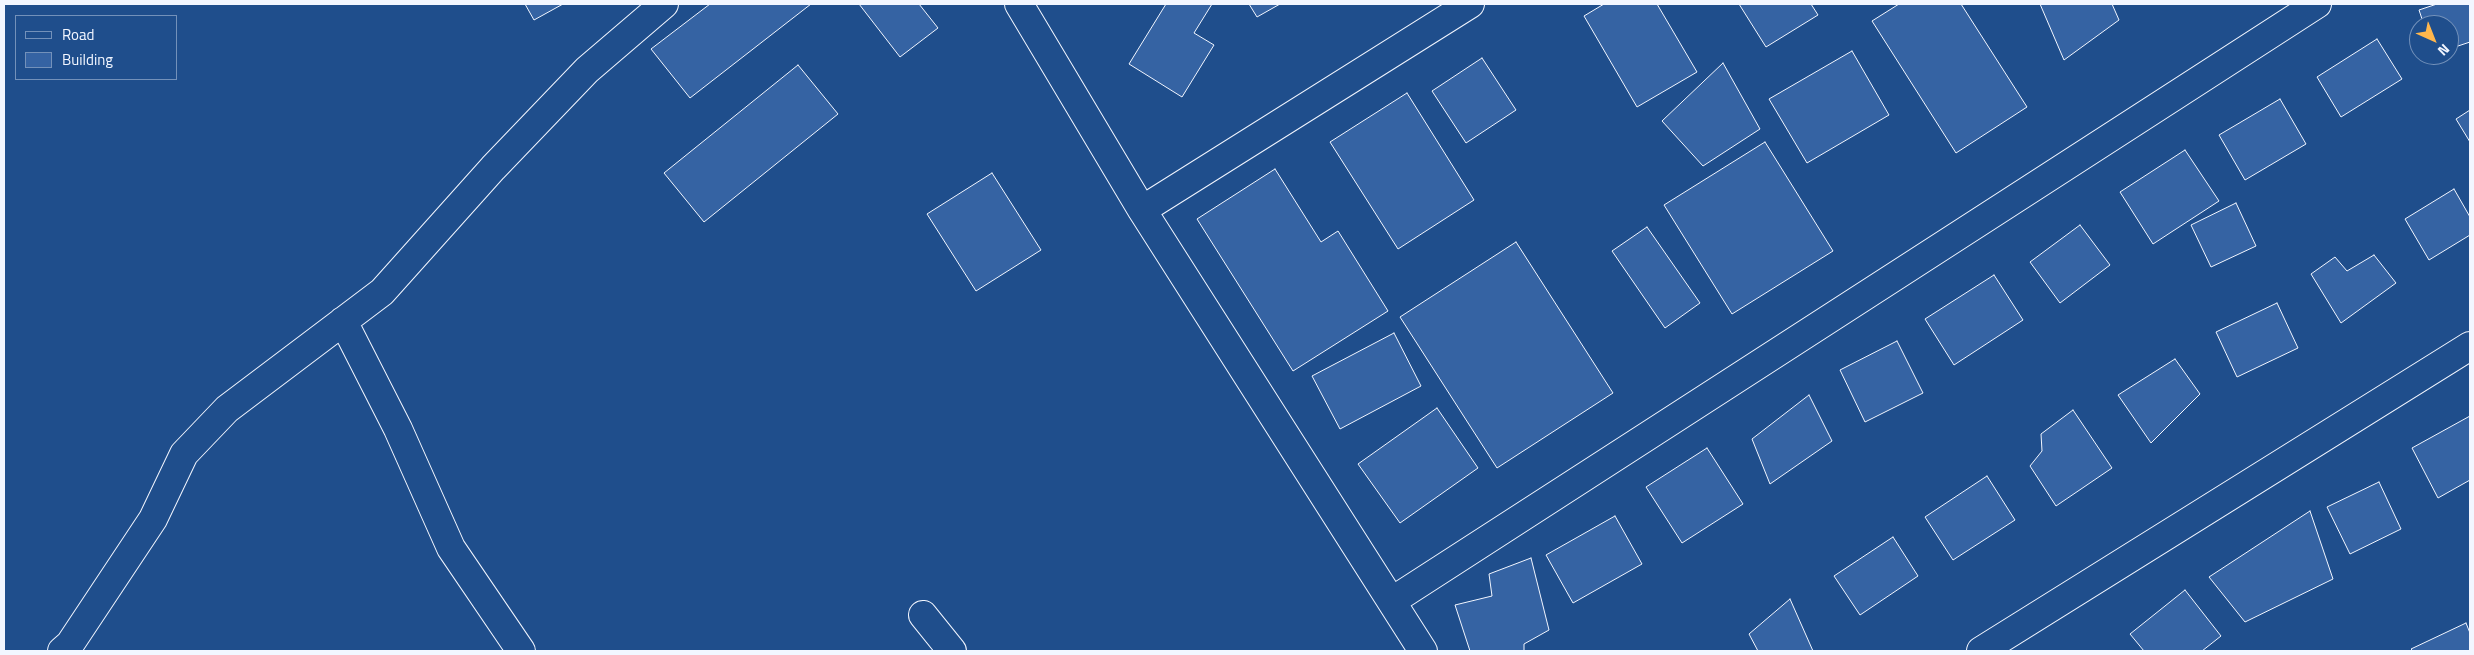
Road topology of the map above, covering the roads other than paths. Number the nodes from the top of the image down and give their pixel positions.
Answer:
1 (664, 4) edge
2 (1019, 4) edge
3 (1470, 4) edge
4 (2317, 4) edge
5 (1142, 210) junction
6 (343, 321) junction
7 (2470, 346) edge
8 (1392, 601) junction
9 (923, 615) dead end
10 (62, 651) edge
11 (521, 651) edge
12 (952, 651) edge
13 (1423, 651) edge
14 (1981, 651) edge

1 - 6 street
2 - 5 street
3 - 5 street
4 - 8 street
5 - 8 street
6 - 10 street
6 - 11 street
7 - 14 street
8 - 13 street
9 - 12 street

